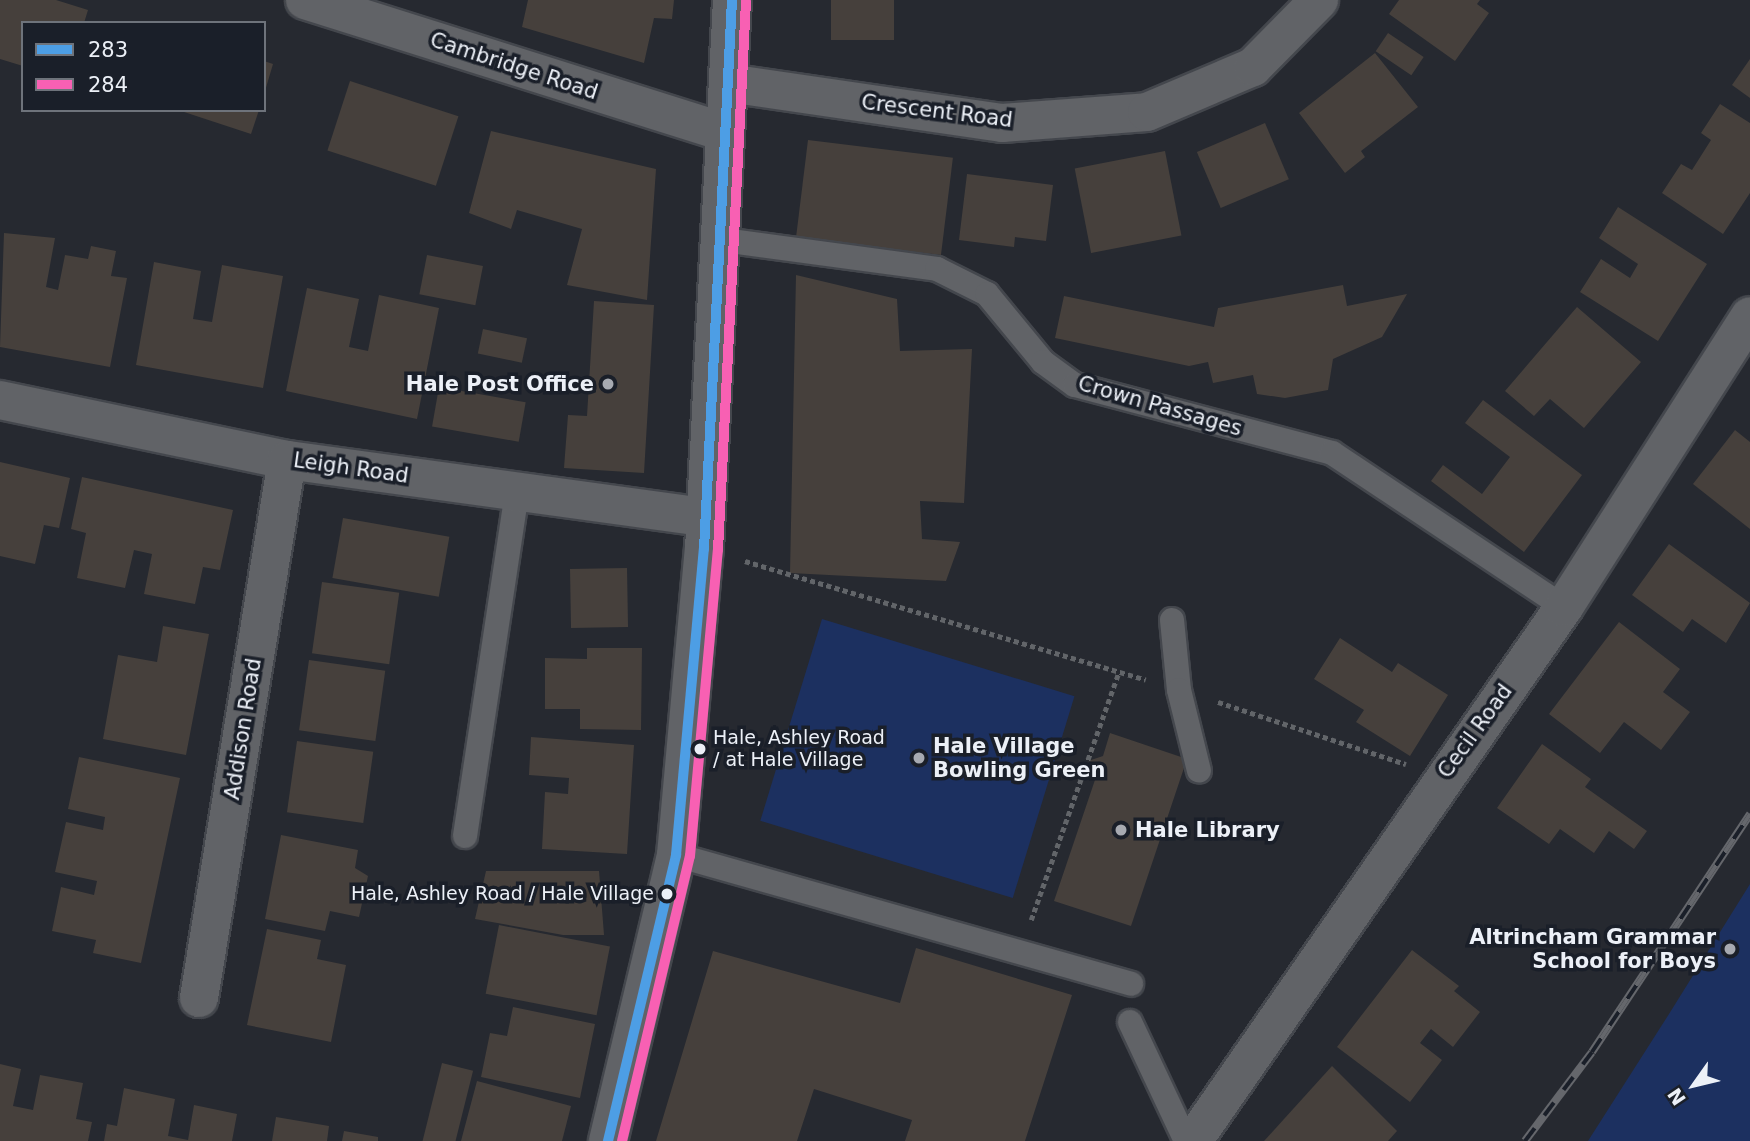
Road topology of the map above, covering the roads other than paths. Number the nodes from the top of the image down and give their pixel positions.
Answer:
1 (305, 0) edge
2 (732, 0) edge
3 (1319, 0) edge
4 (728, 83) junction
5 (723, 132) junction
6 (723, 240) junction
7 (1750, 316) edge
8 (0, 400) edge
9 (287, 460) junction
10 (517, 491) junction
11 (705, 533) junction
12 (1564, 607) junction
13 (1172, 620) dead end
14 (1199, 771) dead end
15 (465, 836) dead end
16 (676, 855) junction
17 (1131, 984) dead end
18 (199, 998) dead end
19 (1130, 1022) dead end
20 (608, 1141) edge
21 (1186, 1141) edge
22 (1193, 1141) edge

1 - 5 street, Cambridge Road
2 - 4 street
3 - 4 street, Crescent Road
4 - 5 street
5 - 6 street
6 - 11 street
6 - 12 lane, Crown Passages
7 - 12 street, Cecil Road
8 - 9 street, Leigh Road
9 - 10 street, Leigh Road
9 - 18 street, Addison Road
10 - 11 street, Leigh Road
10 - 15 lane
11 - 16 street
12 - 22 street, Cecil Road
13 - 14 lane
16 - 17 lane
16 - 20 street
19 - 21 lane

